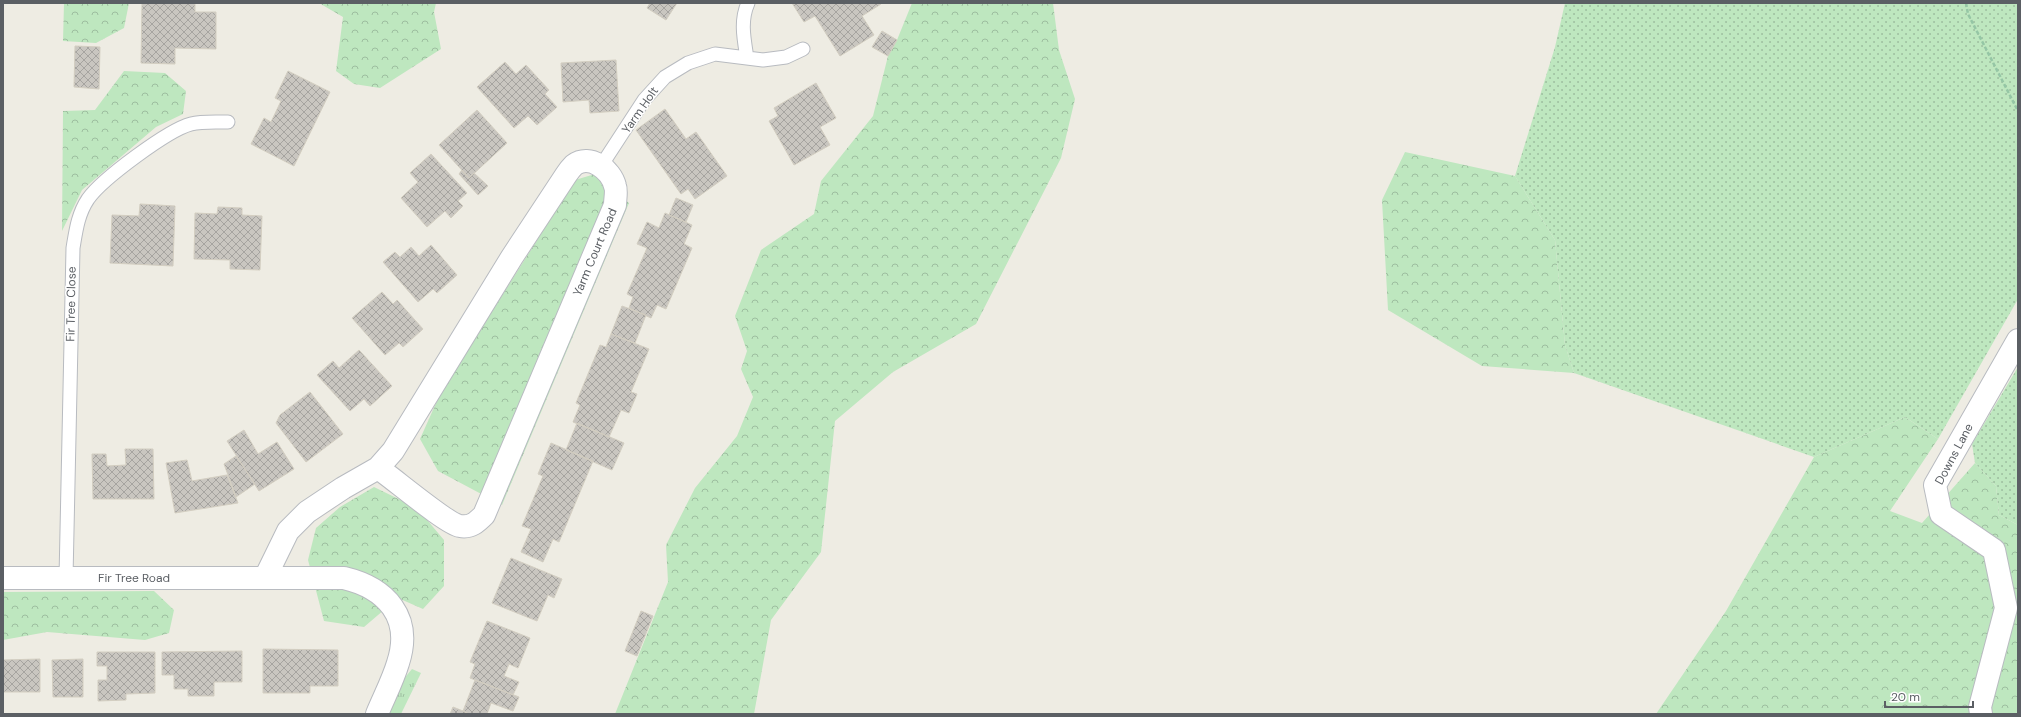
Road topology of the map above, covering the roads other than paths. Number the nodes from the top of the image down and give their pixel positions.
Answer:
1 (748, 3) edge
2 (803, 48) dead end
3 (746, 58) junction
4 (228, 122) dead end
5 (602, 166) junction
6 (2018, 340) edge
7 (378, 468) junction
8 (3, 578) edge
9 (66, 578) junction
10 (265, 578) junction
11 (377, 714) edge
12 (1981, 714) edge

1 - 3 lane
2 - 3 lane, Yarm Holt
3 - 5 lane, Yarm Holt
4 - 9 lane, Fir Tree Close
5 - 7 street
5 - 7 street, Yarm Court Road
6 - 12 street, Downs Lane
7 - 10 street
8 - 9 street, Fir Tree Road
9 - 10 street, Fir Tree Road
10 - 11 street

